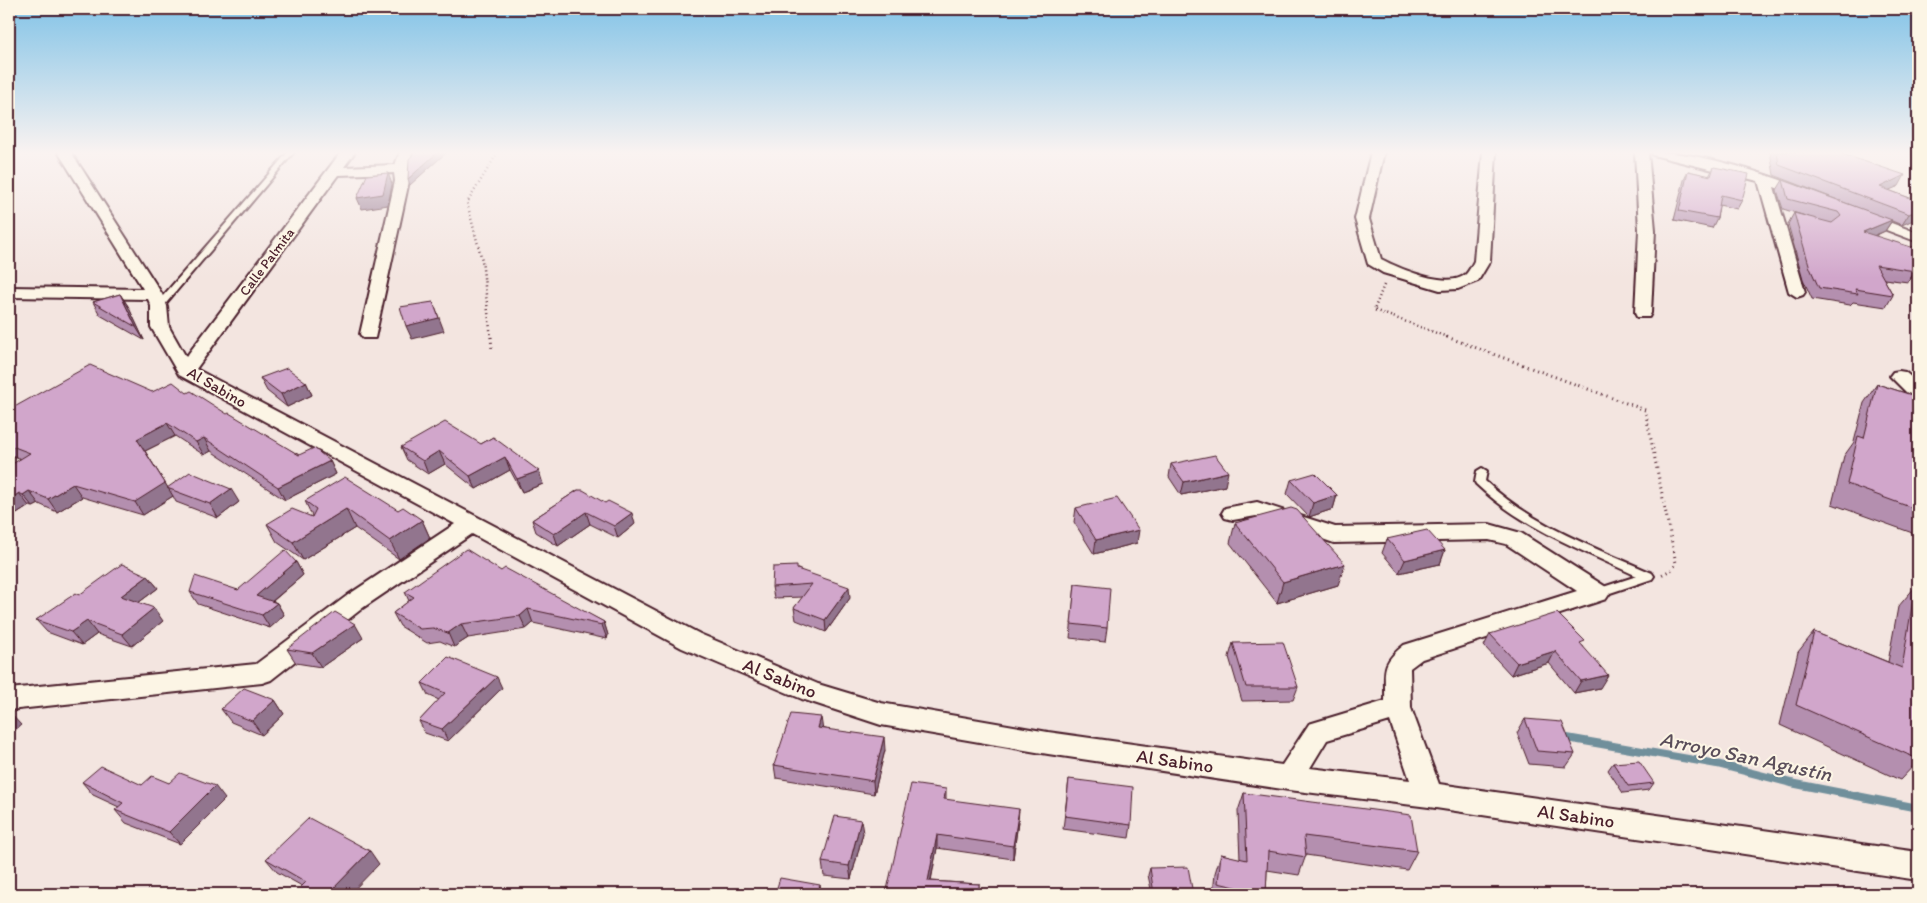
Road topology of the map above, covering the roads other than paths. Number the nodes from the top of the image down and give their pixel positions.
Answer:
1 (91, 194) edge
2 (253, 194) edge
3 (318, 194) edge
4 (399, 194) edge
5 (1368, 194) edge
6 (1487, 194) edge
7 (1644, 194) edge
8 (1768, 194) edge
9 (1804, 194) edge
10 (1819, 200) edge
11 (1846, 210) edge
12 (1773, 213) junction
13 (1791, 218) dead end
14 (1918, 238) edge
15 (9, 292) edge
16 (1797, 292) dead end
17 (156, 300) junction
18 (1643, 313) dead end
19 (369, 334) dead end
20 (185, 371) junction
21 (1899, 376) dead end
22 (1918, 393) edge
23 (1482, 471) dead end
24 (1233, 513) dead end
25 (471, 524) junction
26 (1598, 593) junction
27 (9, 700) edge
28 (1398, 708) junction
29 (1289, 778) junction
30 (1429, 795) junction
31 (1918, 866) edge

1 - 17 street, Al Sabino
2 - 17 lane
3 - 20 street, Calle Palmita
4 - 19 street
5 - 6 street
7 - 18 street
8 - 12 street
9 - 10 street
11 - 14 street
12 - 13 street
12 - 16 street
15 - 17 street
17 - 20 street, Al Sabino
20 - 25 street, Al Sabino
21 - 22 street
23 - 26 lane
24 - 26 street
25 - 27 street
25 - 29 street, Al Sabino
26 - 28 street
28 - 29 street
28 - 30 street
29 - 30 street, Al Sabino
30 - 31 street, Al Sabino

